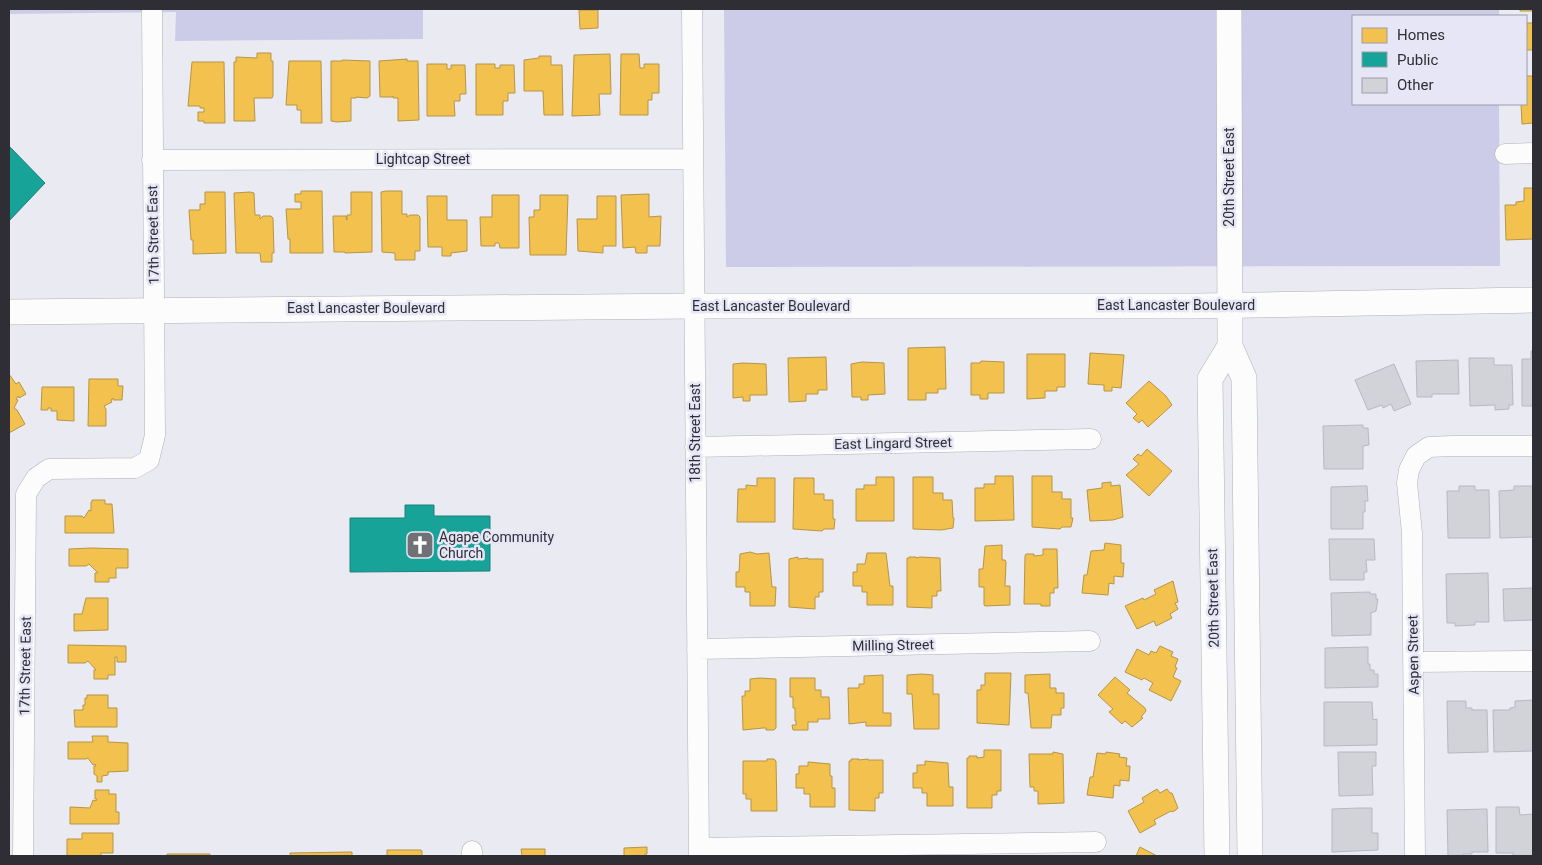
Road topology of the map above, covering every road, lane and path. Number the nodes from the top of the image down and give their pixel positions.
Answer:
1 (152, 9) edge
2 (692, 9) edge
3 (1229, 9) edge
4 (1533, 153) edge
5 (1505, 154) dead end
6 (693, 159) junction
7 (152, 160) junction
8 (1533, 300) edge
9 (1230, 305) junction
10 (694, 306) junction
11 (154, 310) junction
12 (9, 312) edge
13 (1230, 346) junction
14 (1091, 439) dead end
15 (1533, 446) edge
16 (695, 447) junction
17 (1090, 641) dead end
18 (697, 649) junction
19 (1533, 661) edge
20 (1413, 662) junction
21 (1096, 842) dead end
22 (699, 852) edge
23 (22, 856) edge
24 (1217, 856) edge
25 (1250, 856) edge
26 (1415, 856) edge

1 - 7 street, 17th Street East
2 - 6 street, 18th Street East
3 - 9 main road, 20th Street East
4 - 5 street
6 - 7 street, Lightcap Street
6 - 10 street, 18th Street East
7 - 11 street, 17th Street East
8 - 9 main road, East Lancaster Boulevard
9 - 10 main road, East Lancaster Boulevard
9 - 13 main road, 20th Street East
10 - 11 main road, East Lancaster Boulevard
10 - 16 street, 18th Street East
11 - 12 main road, East Lancaster Boulevard
11 - 23 street, 17th Street East
13 - 24 main road, 20th Street East
13 - 25 main road, 20th Street East
14 - 16 street, East Lingard Street
15 - 20 street, Aspen Street
16 - 18 street, 18th Street East
17 - 18 street, Milling Street
18 - 22 street, 18th Street East
19 - 20 street
20 - 26 street, Aspen Street
21 - 22 street

